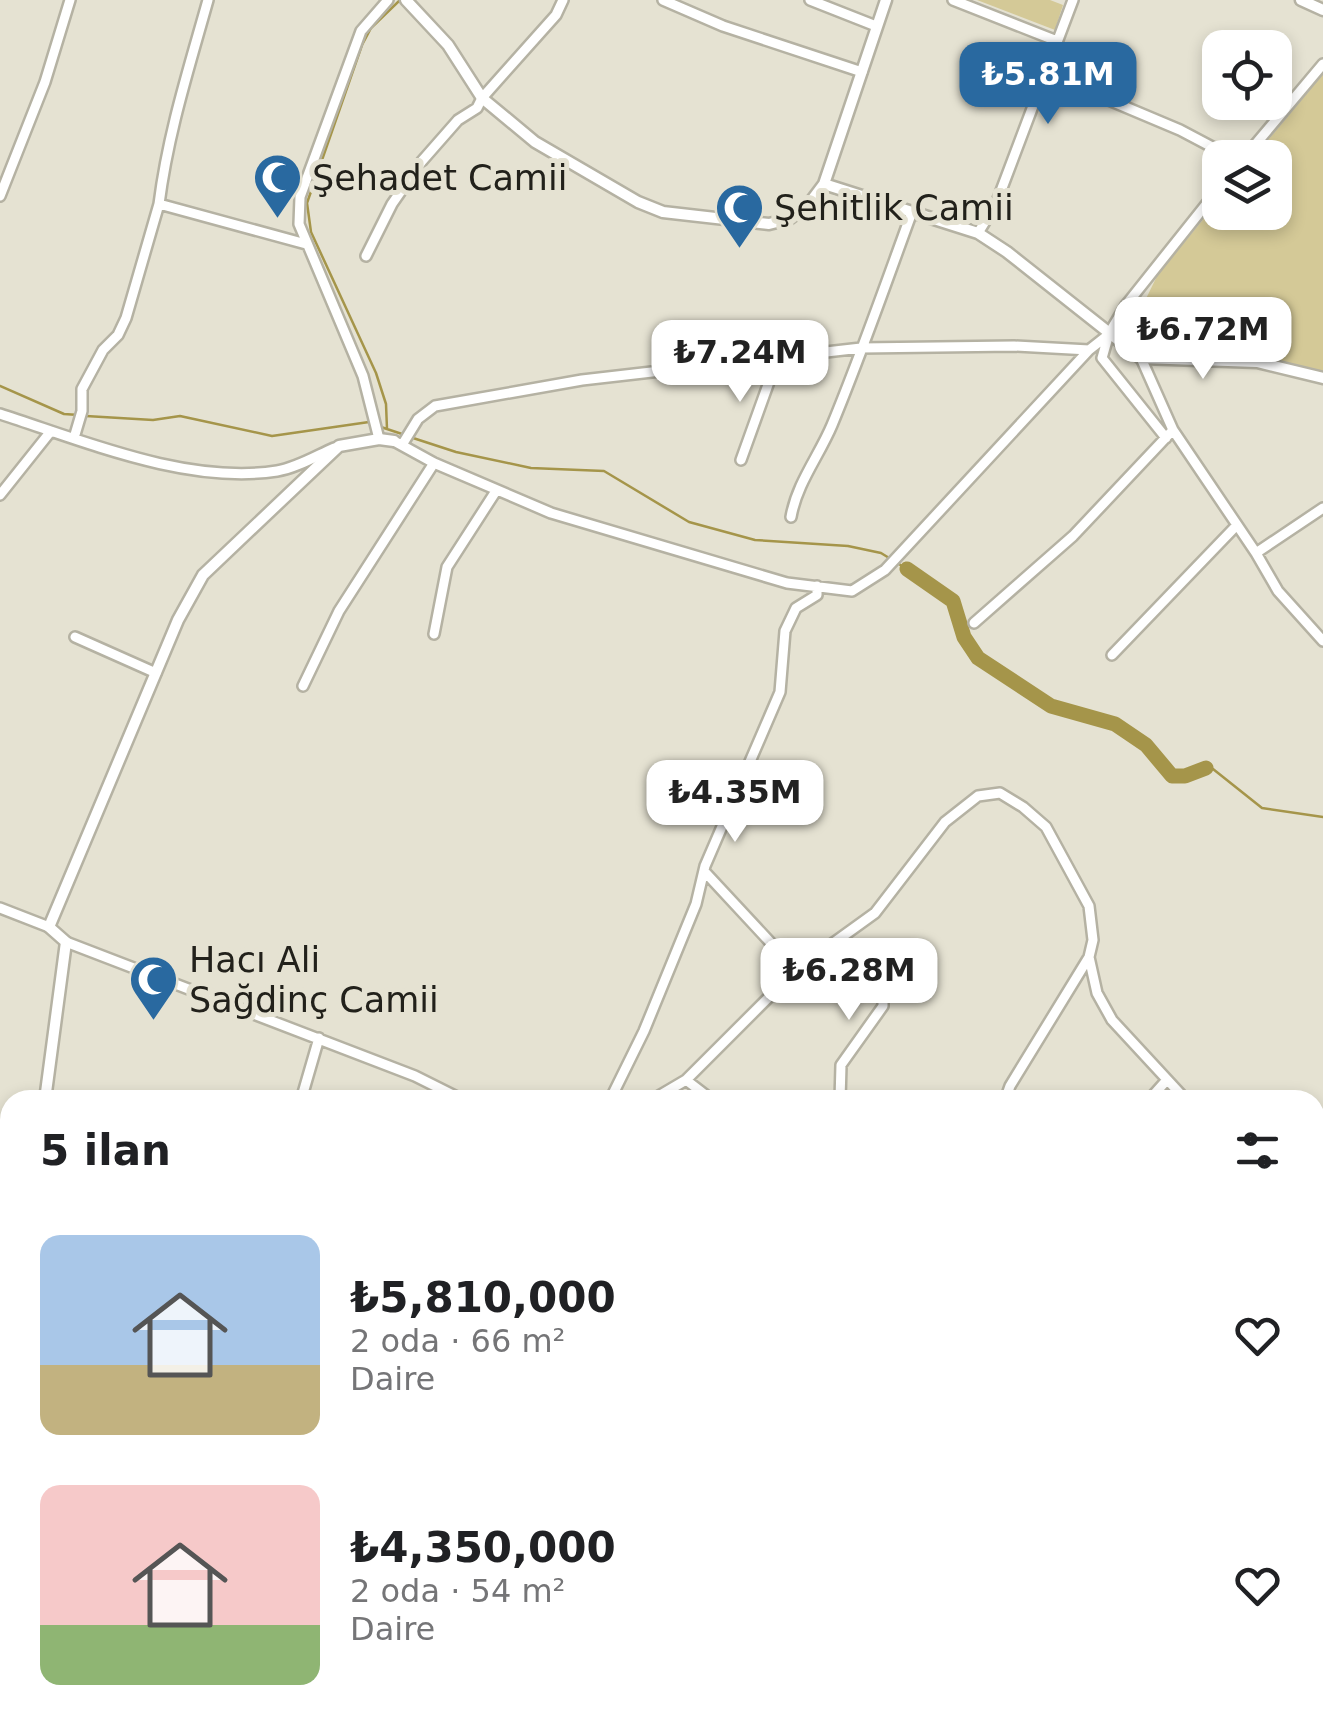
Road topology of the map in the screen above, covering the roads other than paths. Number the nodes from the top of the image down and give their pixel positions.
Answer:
1 (70, 0) edge
2 (208, 0) edge
3 (388, 0) edge
4 (406, 0) edge
5 (562, 0) edge
6 (662, 0) edge
7 (810, 0) edge
8 (886, 0) edge
9 (954, 0) edge
10 (1074, 0) edge
11 (1301, 0) edge
12 (1323, 10) edge
13 (876, 26) junction
14 (1058, 40) junction
15 (1323, 64) edge
16 (862, 72) junction
17 (1047, 74) junction
18 (482, 98) junction
19 (1259, 140) edge
20 (1202, 142) edge
21 (824, 184) junction
22 (0, 196) edge
23 (159, 204) junction
24 (1202, 210) edge
25 (912, 212) junction
26 (978, 233) junction
27 (306, 244) junction
28 (366, 256) dead end
29 (1108, 335) junction
30 (861, 348) junction
31 (1089, 350) junction
32 (1141, 358) junction
33 (773, 359) junction
34 (1323, 378) edge
35 (0, 414) edge
36 (51, 431) junction
37 (1170, 434) junction
38 (380, 437) junction
39 (74, 438) junction
40 (401, 442) junction
41 (340, 446) junction
42 (742, 460) dead end
43 (434, 463) junction
44 (496, 491) junction
45 (0, 496) edge
46 (1323, 508) edge
47 (790, 517) dead end
48 (1238, 525) junction
49 (1256, 552) junction
50 (817, 586) junction
51 (974, 623) dead end
52 (434, 634) dead end
53 (75, 637) dead end
54 (1323, 640) edge
55 (1112, 656) dead end
56 (156, 673) junction
57 (304, 686) dead end
58 (704, 871) junction
59 (0, 908) edge
60 (49, 927) junction
61 (838, 941) junction
62 (66, 942) junction
63 (1089, 958) junction
64 (796, 970) junction
65 (318, 1038) junction
66 (686, 1080) junction
67 (1166, 1081) junction
68 (46, 1090) edge
69 (304, 1090) edge
70 (443, 1090) edge
71 (615, 1090) edge
72 (669, 1090) edge
73 (699, 1090) edge
74 (840, 1090) edge
75 (1009, 1090) edge
76 (1158, 1090) edge
77 (1175, 1090) edge

1 - 22 street
2 - 23 street
3 - 27 street
4 - 18 street
5 - 18 street
6 - 16 street
7 - 13 street
8 - 13 street
9 - 14 street
10 - 14 street
11 - 12 street
13 - 16 street
14 - 17 street
15 - 19 street
16 - 21 street
17 - 20 street
17 - 26 street
18 - 21 street
18 - 28 street
21 - 25 street
23 - 27 street
23 - 39 street
24 - 29 street
25 - 26 street
25 - 30 street
26 - 29 street
27 - 38 street
29 - 31 street
29 - 32 street
29 - 37 street
30 - 31 street
30 - 33 street
30 - 47 street
31 - 50 street
32 - 34 street
32 - 37 street
33 - 40 street
33 - 42 street
35 - 36 street
36 - 39 street
36 - 45 street
37 - 48 street
37 - 51 street
38 - 40 street
38 - 41 street
39 - 41 street
40 - 43 street
41 - 56 street
43 - 44 street
43 - 57 street
44 - 50 street
44 - 52 street
46 - 49 street
48 - 49 street
48 - 55 street
49 - 54 street
50 - 58 street
53 - 56 street
56 - 60 street
58 - 64 street
58 - 71 street
59 - 60 street
60 - 62 street
61 - 63 street
61 - 64 street
61 - 74 street
62 - 65 street
62 - 68 street
63 - 67 street
63 - 75 street
64 - 66 street
65 - 69 street
65 - 70 street
66 - 72 street
66 - 73 street
67 - 76 street
67 - 77 street

